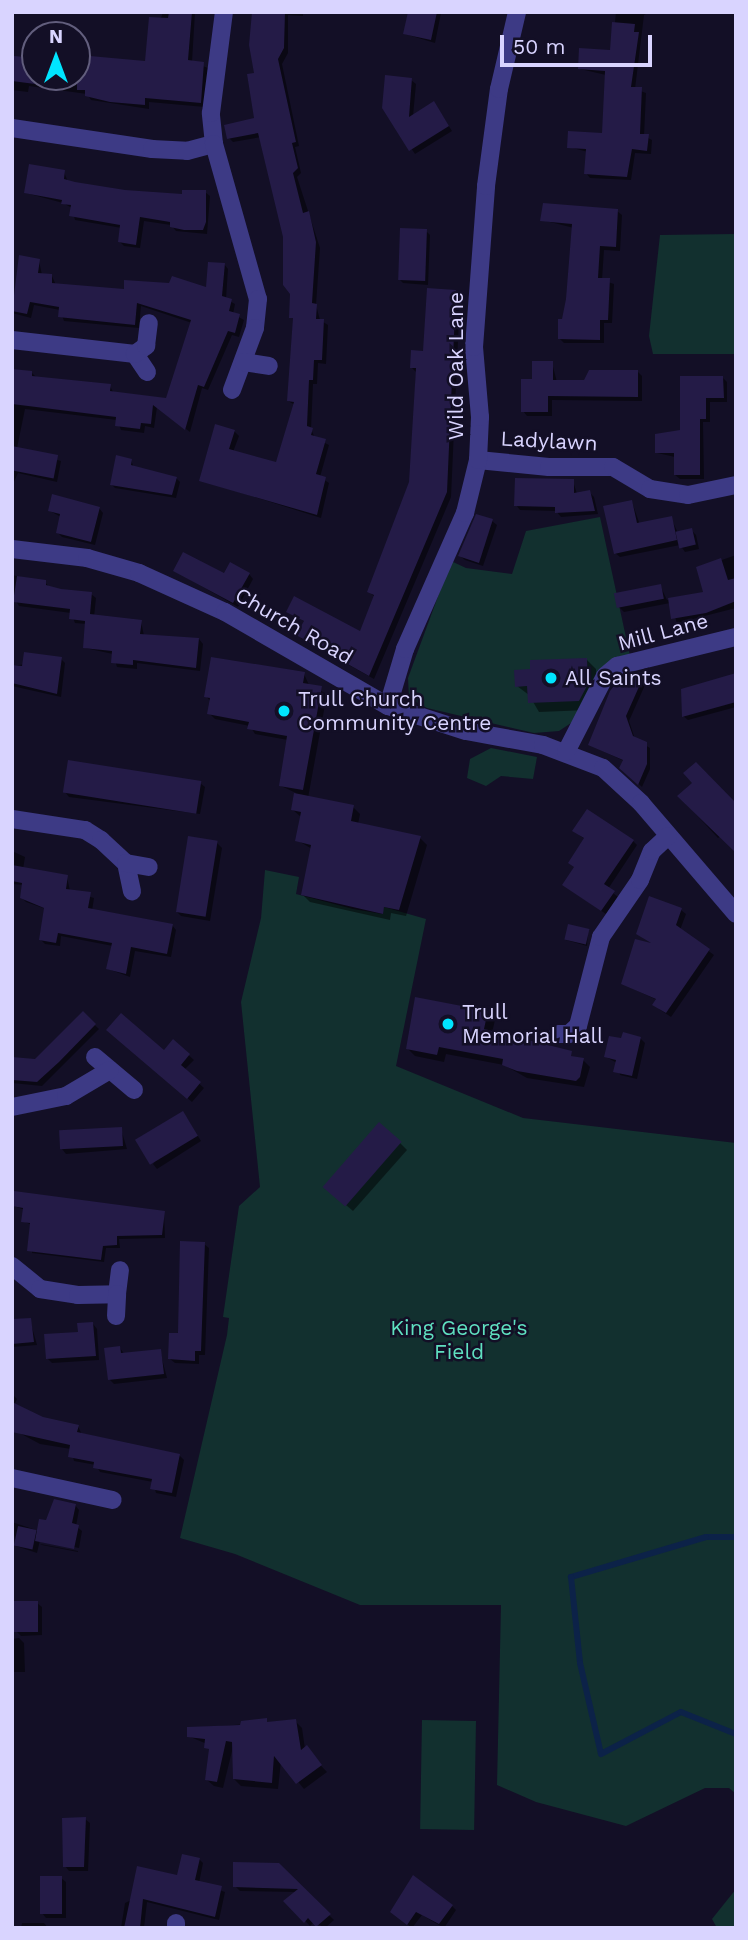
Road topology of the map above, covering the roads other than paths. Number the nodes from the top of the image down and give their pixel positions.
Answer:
1 (224, 12) edge
2 (517, 12) edge
3 (13, 132) edge
4 (214, 144) junction
5 (149, 323) dead end
6 (12, 340) edge
7 (135, 354) junction
8 (244, 362) junction
9 (269, 366) dead end
10 (147, 372) dead end
11 (232, 390) dead end
12 (478, 460) junction
13 (736, 485) edge
14 (12, 549) edge
15 (736, 636) edge
16 (388, 706) junction
17 (566, 752) junction
18 (12, 819) edge
19 (668, 836) junction
20 (126, 863) junction
21 (149, 867) dead end
22 (132, 891) dead end
23 (736, 914) edge
24 (558, 1034) dead end
25 (95, 1057) dead end
26 (110, 1070) junction
27 (134, 1090) dead end
28 (12, 1107) edge
29 (13, 1268) edge
30 (120, 1270) dead end
31 (117, 1294) junction
32 (116, 1316) dead end
33 (12, 1478) edge
34 (113, 1500) dead end

1 - 4 street
2 - 12 street, Wild Oak Lane
3 - 4 street
4 - 8 street
5 - 7 street
6 - 7 street
7 - 10 street
8 - 9 street
8 - 11 street
12 - 13 street, Ladylawn
12 - 16 street, Wild Oak Lane
14 - 16 street, Church Road
15 - 17 street, Mill Lane
16 - 17 street, Church Road
17 - 19 street, Church Road
18 - 20 street
19 - 23 street, Church Road
19 - 24 street
20 - 21 street
20 - 22 street
25 - 26 street
26 - 27 street
26 - 28 street
29 - 31 street
30 - 31 street
31 - 32 street
33 - 34 street

